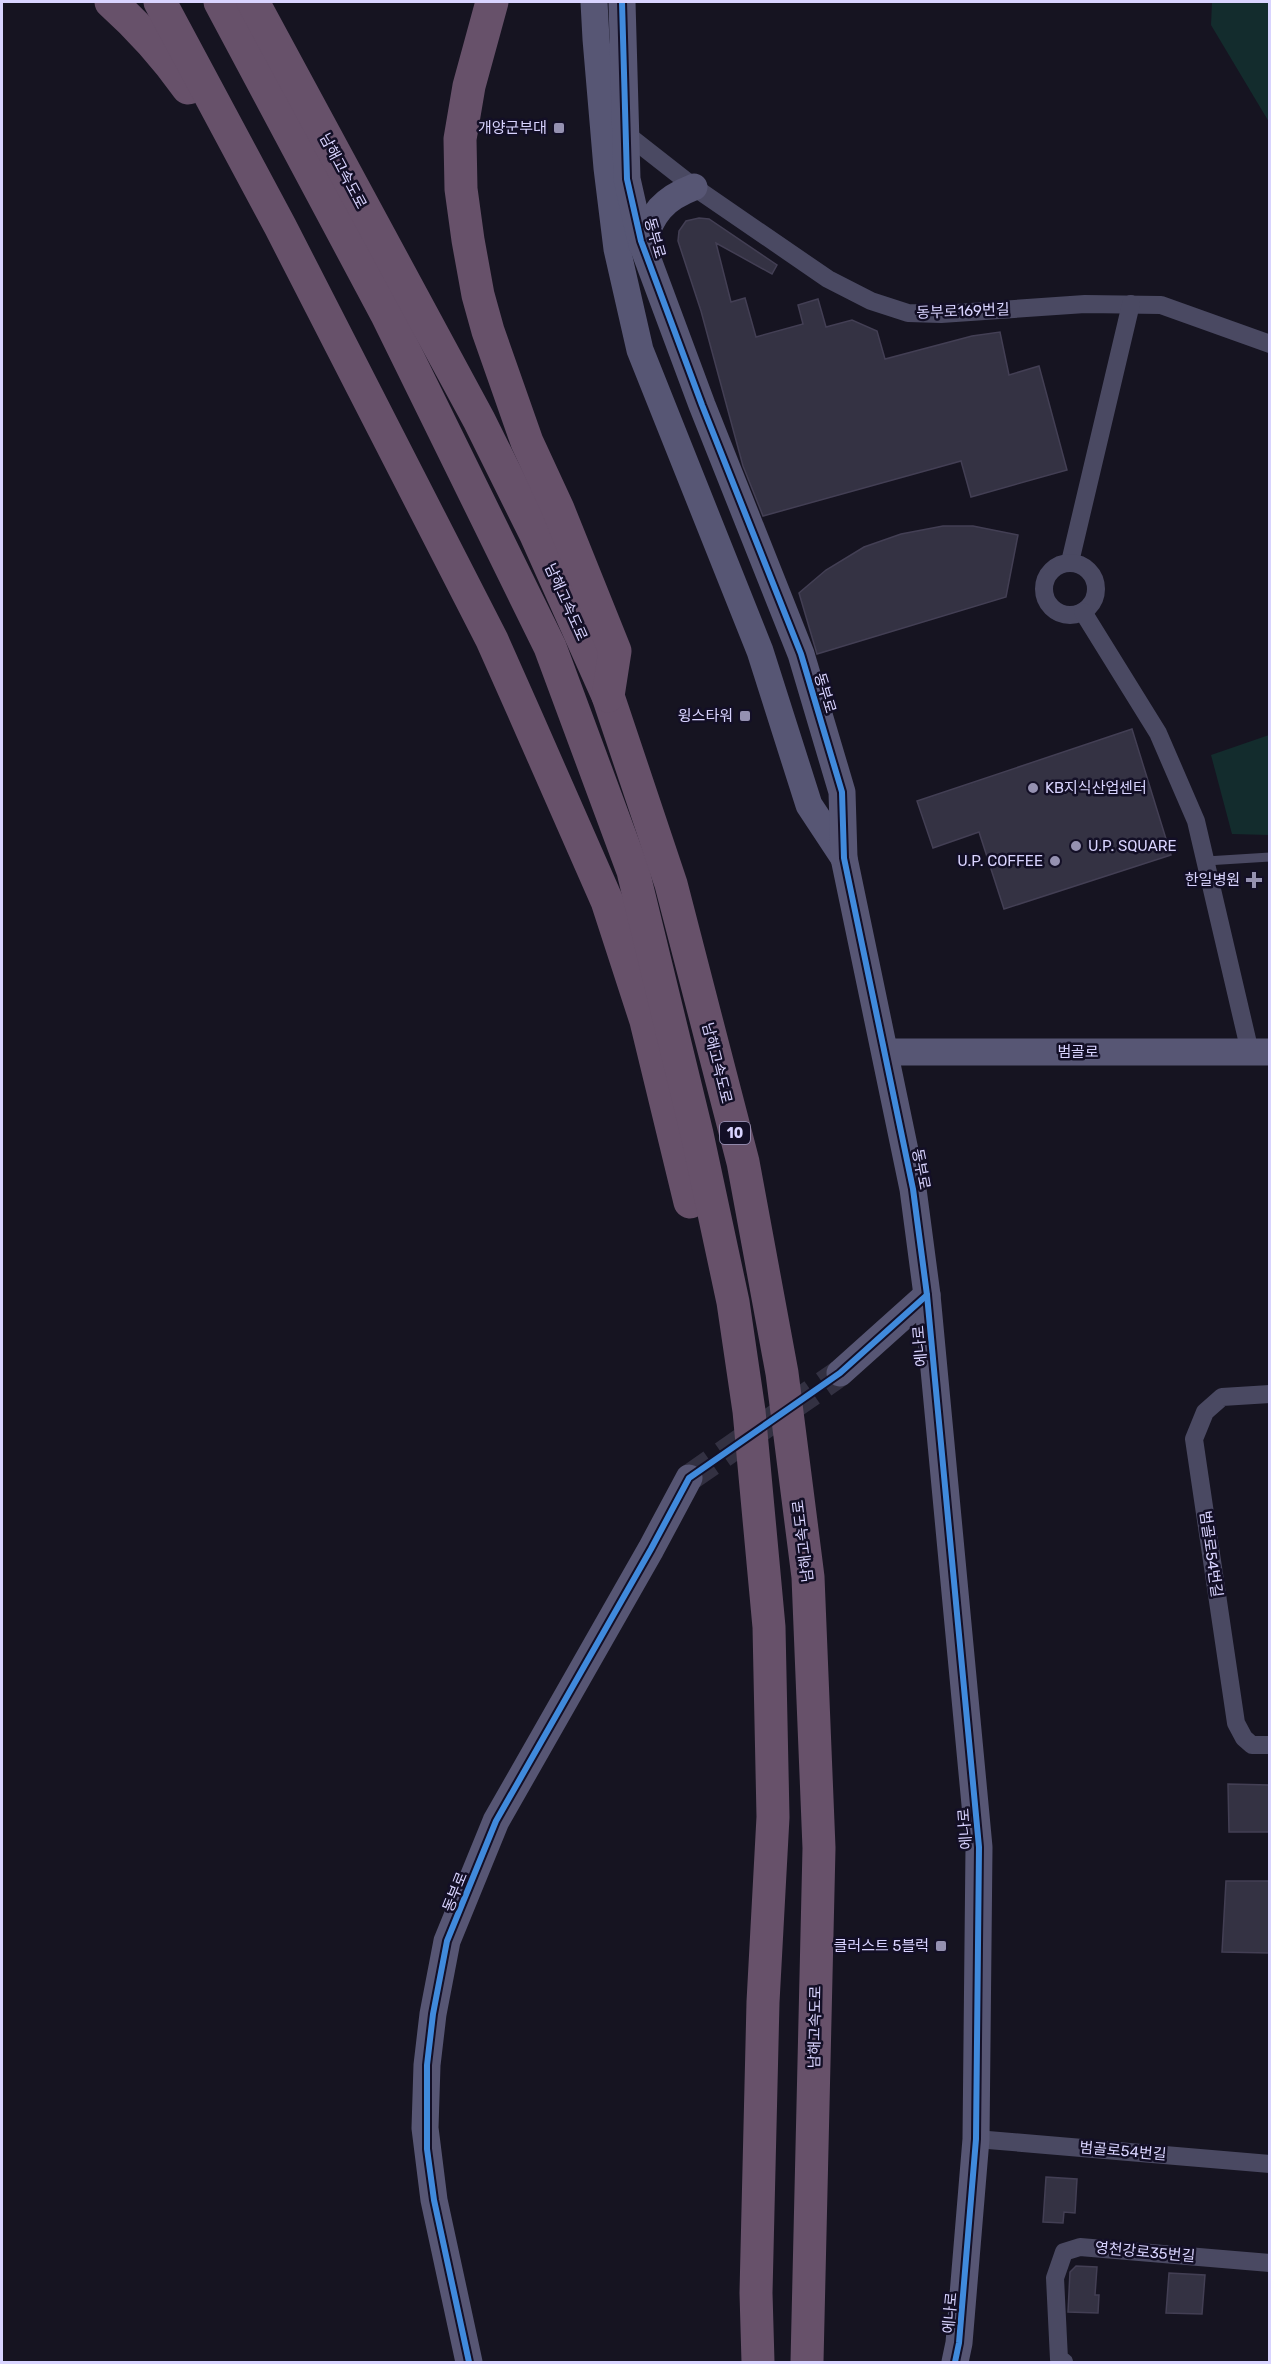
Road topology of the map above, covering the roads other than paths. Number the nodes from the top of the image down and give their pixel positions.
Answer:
1 (111, 2) edge
2 (160, 2) edge
3 (220, 2) edge
4 (253, 2) edge
5 (492, 2) edge
6 (594, 2) edge
7 (622, 2) edge
8 (602, 115) junction
9 (625, 133) junction
10 (694, 187) junction
11 (642, 244) junction
12 (303, 276) junction
13 (1131, 304) junction
14 (1269, 344) edge
15 (1070, 562) junction
16 (1083, 612) junction
17 (608, 696) junction
18 (1269, 857) edge
19 (844, 858) junction
20 (1206, 861) junction
21 (886, 1052) junction
22 (1260, 1052) edge
23 (927, 1295) junction
24 (733, 1302) junction
25 (840, 1373) tunnel mouth
26 (1269, 1394) edge
27 (689, 1478) tunnel mouth
28 (1269, 1745) edge
29 (976, 2139) junction
30 (1269, 2164) edge
31 (1269, 2263) edge
32 (961, 2356) edge
33 (469, 2362) edge
34 (758, 2362) edge
35 (807, 2362) edge
36 (1064, 2362) edge

1 - 12 highway
2 - 12 highway
3 - 24 highway, 남해고속도로 / 10
4 - 17 highway, 남해고속도로 / 10
5 - 17 highway
6 - 8 street, 동부로
7 - 9 street, 동부로
8 - 9 street, 동부로169번길
8 - 19 street, 동부로
9 - 10 street, 동부로169번길
9 - 11 street, 동부로
10 - 11 street
10 - 13 street, 동부로169번길
11 - 19 street, 동부로
12 - 24 highway
13 - 14 street, 동부로169번길
13 - 15 street
15 - 16 street
15 - 16 street
16 - 20 street
17 - 35 highway, 남해고속도로 / 10
18 - 20 lane
19 - 21 street, 동부로
20 - 22 street
21 - 22 street, 범골로
21 - 23 street, 동부로
23 - 25 street
23 - 29 street, 에나로
24 - 34 highway, 남해고속도로 / 10
26 - 28 street, 범골로54번길
27 - 33 street, 동부로
29 - 30 street, 범골로54번길
29 - 32 street, 에나로
31 - 36 street, 영천강로35번길

